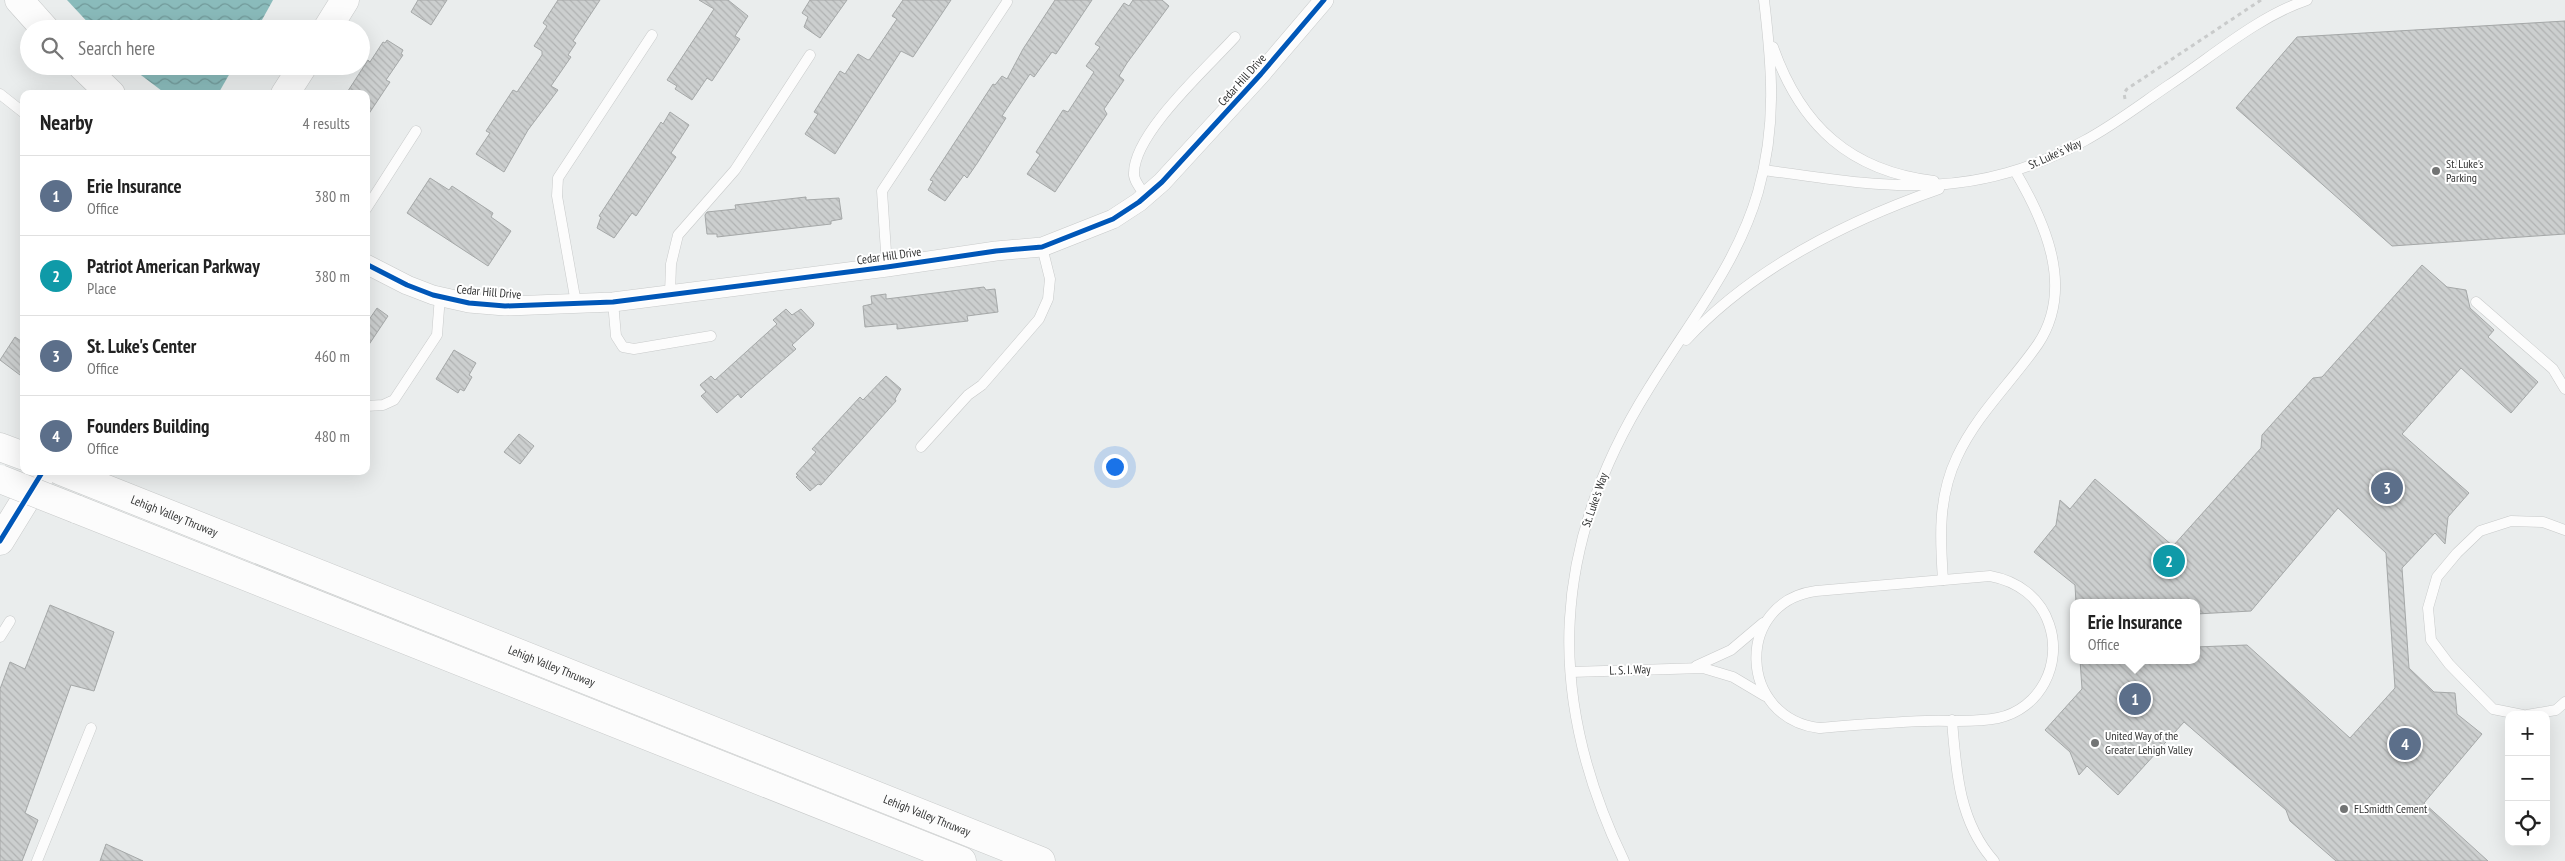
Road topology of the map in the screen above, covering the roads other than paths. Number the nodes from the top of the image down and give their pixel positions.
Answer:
1 (19, 0) edge
2 (345, 0) edge
3 (1324, 0) edge
4 (1764, 0) edge
5 (2307, 0) edge
6 (1007, 2) dead end
7 (1766, 19) junction
8 (37, 20) edge
9 (333, 20) edge
10 (652, 34) dead end
11 (1235, 37) dead end
12 (810, 55) dead end
13 (90, 75) edge
14 (298, 75) edge
15 (104, 90) edge
16 (288, 90) edge
17 (0, 94) edge
18 (20, 110) edge
19 (416, 131) dead end
20 (1764, 170) junction
21 (2014, 171) junction
22 (1970, 181) junction
23 (1145, 196) junction
24 (370, 202) edge
25 (1042, 247) junction
26 (370, 266) edge
27 (887, 267) junction
28 (670, 294) junction
29 (440, 296) junction
30 (612, 302) junction
31 (2476, 302) dead end
32 (576, 303) junction
33 (711, 336) dead end
34 (1656, 376) junction
35 (2565, 389) edge
36 (370, 406) edge
37 (921, 447) dead end
38 (41, 475) edge
39 (71, 475) edge
40 (0, 479) edge
41 (2565, 530) edge
42 (0, 541) edge
43 (1943, 580) junction
44 (1771, 615) junction
45 (10, 621) dead end
46 (0, 637) edge
47 (1690, 667) junction
48 (1570, 672) junction
49 (1771, 702) junction
50 (2565, 702) edge
51 (2505, 711) edge
52 (2550, 711) edge
53 (1952, 720) junction
54 (91, 728) dead end
55 (37, 861) edge
56 (962, 861) edge
57 (1041, 861) edge
58 (1624, 861) edge
59 (1994, 861) edge

1 - 8 main road
2 - 9 main road
3 - 23 street, Cedar Hill Drive
4 - 7 lane, St. Luke's Way
5 - 21 lane, St. Luke's Way
6 - 27 lane
7 - 20 lane, St. Luke's Way
7 - 22 lane
10 - 32 lane
11 - 23 lane
12 - 28 lane
13 - 15 main road
14 - 16 main road
17 - 18 lane
19 - 24 lane
20 - 22 lane, St. Luke's Way
20 - 34 lane, St. Luke's Way
21 - 22 lane, St. Luke's Way
21 - 43 lane
22 - 34 lane
23 - 25 street, Cedar Hill Drive
25 - 27 street, Cedar Hill Drive
25 - 37 lane
26 - 29 street, Cedar Hill Drive
27 - 28 street, Cedar Hill Drive
28 - 30 street, Cedar Hill Drive
29 - 32 street, Cedar Hill Drive
29 - 36 lane
30 - 32 street, Cedar Hill Drive
30 - 33 lane
31 - 35 lane
34 - 48 lane, St. Luke's Way
38 - 42 main road
39 - 57 main road, Lehigh Valley Thruway
40 - 56 main road, bridge
41 - 51 lane
43 - 44 lane
43 - 53 lane
44 - 47 lane
44 - 49 lane
45 - 46 lane
47 - 48 lane, L. S. I. Way
47 - 49 lane
48 - 58 lane, St. Luke's Way
49 - 53 lane
50 - 52 lane
53 - 59 lane
54 - 55 lane

